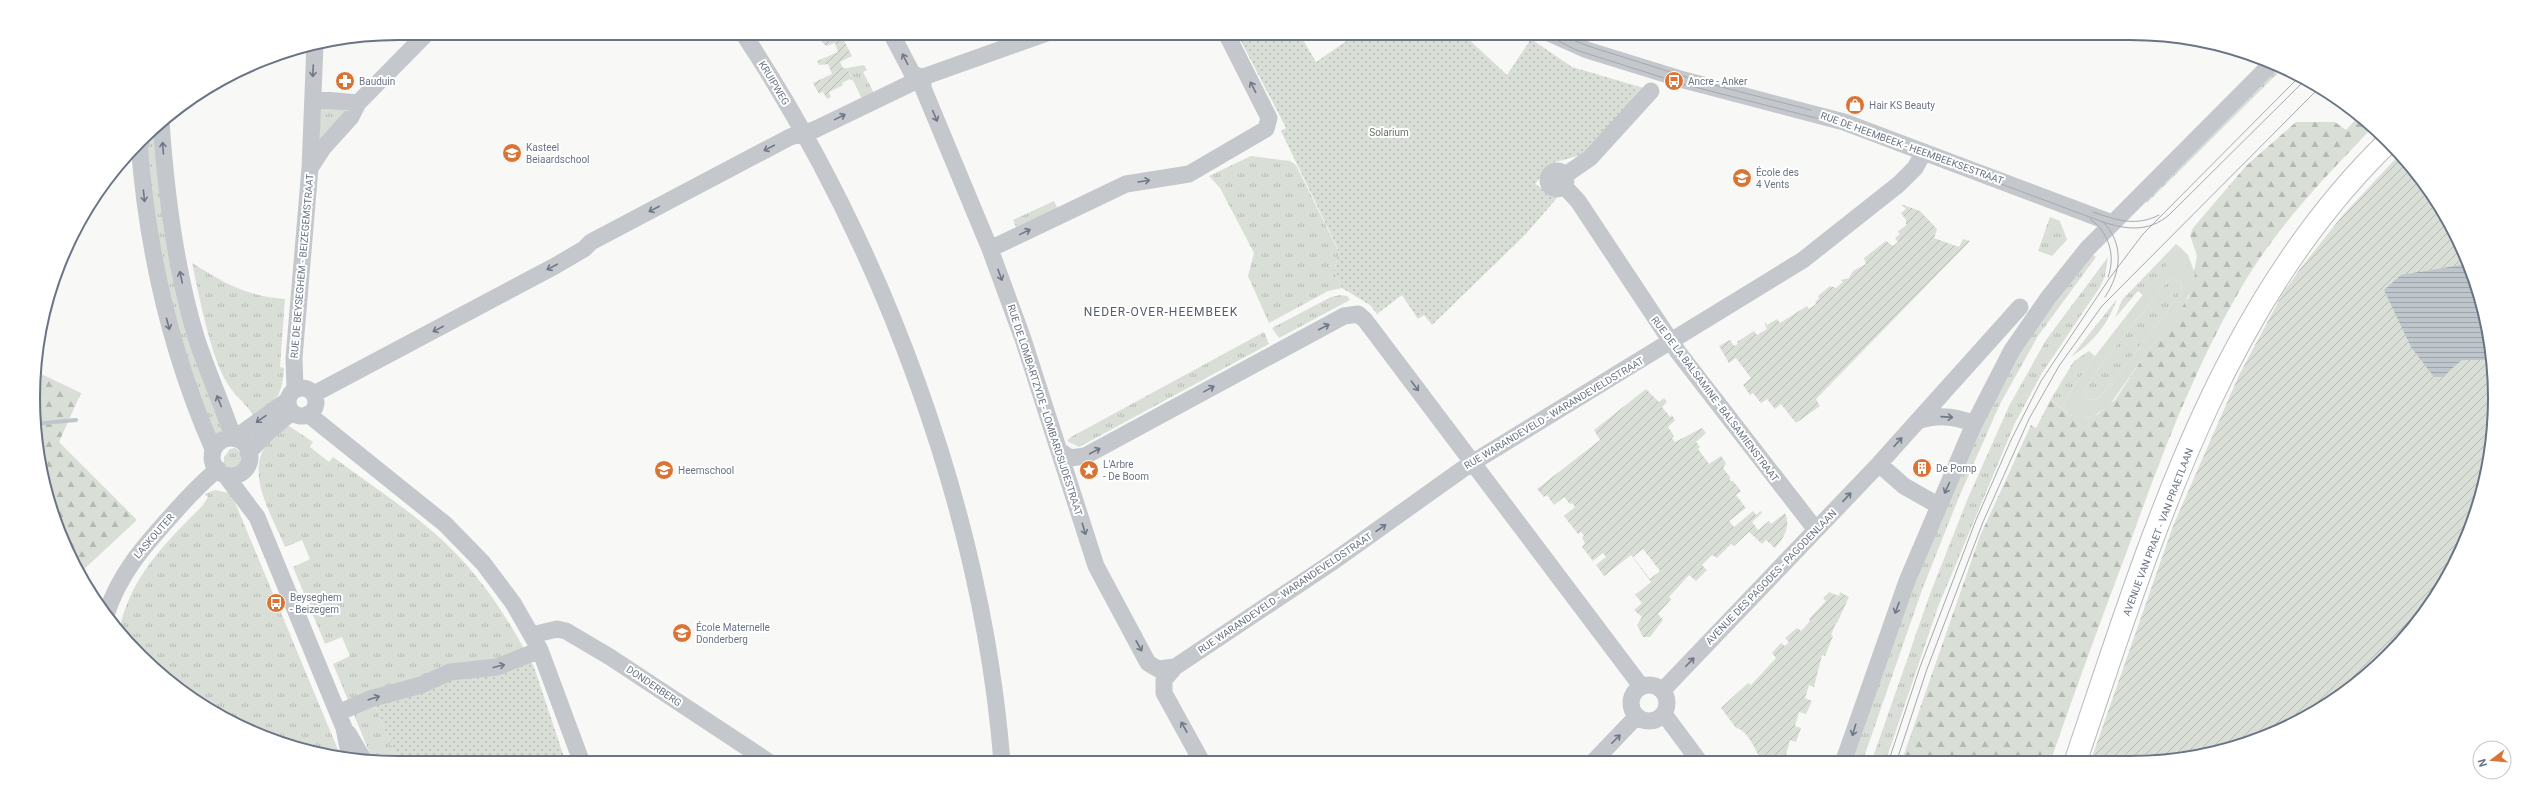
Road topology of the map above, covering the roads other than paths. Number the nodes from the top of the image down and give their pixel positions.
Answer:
1 (420, 40) edge
2 (747, 40) edge
3 (896, 40) edge
4 (1027, 40) edge
5 (1229, 40) edge
6 (1565, 40) edge
7 (315, 50) edge
8 (2268, 67) edge
9 (923, 79) junction
10 (1652, 91) dead end
11 (313, 99) junction
12 (358, 103) junction
13 (162, 129) edge
14 (804, 133) junction
15 (317, 146) junction
16 (2384, 146) edge
17 (140, 151) edge
18 (1924, 152) junction
19 (2112, 223) junction
20 (990, 249) junction
21 (2020, 307) dead end
22 (1671, 342) junction
23 (296, 404) junction
24 (1918, 421) junction
25 (1974, 424) junction
26 (234, 438) junction
27 (213, 449) junction
28 (1060, 451) junction
29 (248, 460) junction
30 (1473, 462) junction
31 (1878, 464) junction
32 (222, 472) junction
33 (1939, 506) junction
34 (257, 517) junction
35 (1816, 530) junction
36 (108, 608) edge
37 (536, 643) junction
38 (1175, 667) junction
39 (1641, 686) junction
40 (1662, 690) junction
41 (1664, 714) junction
42 (1637, 716) junction
43 (341, 720) junction
44 (349, 753) edge
45 (360, 754) edge
46 (580, 756) edge
47 (760, 756) edge
48 (1001, 756) edge
49 (1199, 756) edge
50 (1599, 756) edge
51 (1695, 756) edge
52 (1845, 756) edge
53 (2077, 756) edge

1 - 12 street
2 - 14 street, KRUIPWEG
9 -> 3 street
4 - 9 street
20 -> 5 street
6 - 18 street, RUE DE HEEMBEEK - HEEMBEEKSESTRAAT
7 -> 11 street, RUE DE BEYSEGHEM - BEIZEGEMSTRAAT
8 - 19 street
14 -> 9 street
9 -> 20 street, RUE DE LOMBARTZYDE - LOMBARDSIJDESTRAAT
10 - 22 street, RUE DE LA BALSAMINE - BALSAMIENSTRAAT
11 - 12 street
11 - 15 street, RUE DE BEYSEGHEM - BEIZEGEMSTRAAT
12 - 15 street
26 -> 13 street
14 -> 23 street
14 - 48 street, KRUIPWEG
15 - 23 street, RUE DE BEYSEGHEM - BEIZEGEMSTRAAT
16 - 53 main road, AVENUE VAN PRAET - VAN PRAETLAAN
17 -> 27 street
18 - 19 street, RUE DE HEEMBEEK - HEEMBEEKSESTRAAT
18 - 22 street, RUE WARANDEVELD - WARANDEVELDSTRAAT
19 - 25 street
20 -> 28 street, RUE DE LOMBARTZYDE - LOMBARDSIJDESTRAAT
21 - 24 street, AVENUE DES PAGODES - PAGODENLAAN
22 - 30 street, RUE WARANDEVELD - WARANDEVELDSTRAAT
22 - 35 street, RUE DE LA BALSAMINE - BALSAMIENSTRAAT
23 -> 26 street
23 - 29 street
23 - 37 street
24 -> 25 street
31 -> 24 street, AVENUE DES PAGODES - PAGODENLAAN
25 -> 33 street
26 - 27 street
26 - 29 street
27 - 32 street
28 -> 30 street
28 -> 38 street, RUE DE LOMBARTZYDE - LOMBARDSIJDESTRAAT
29 - 32 street
29 - 34 street
38 -> 30 street, RUE WARANDEVELD - WARANDEVELDSTRAAT
30 - 39 street
31 - 33 street
35 -> 31 street, AVENUE DES PAGODES - PAGODENLAAN
32 - 34 street
32 - 36 street, LASKOUTER
33 -> 52 street
34 - 43 street
40 -> 35 street, AVENUE DES PAGODES - PAGODENLAAN
43 -> 37 street, DONDERBERG
37 - 46 street
37 - 47 street, DONDERBERG
49 -> 38 street
39 - 40 street
39 - 42 street
40 - 41 street
41 - 42 street
41 - 51 street
50 -> 42 street
43 - 44 street
43 - 45 street

